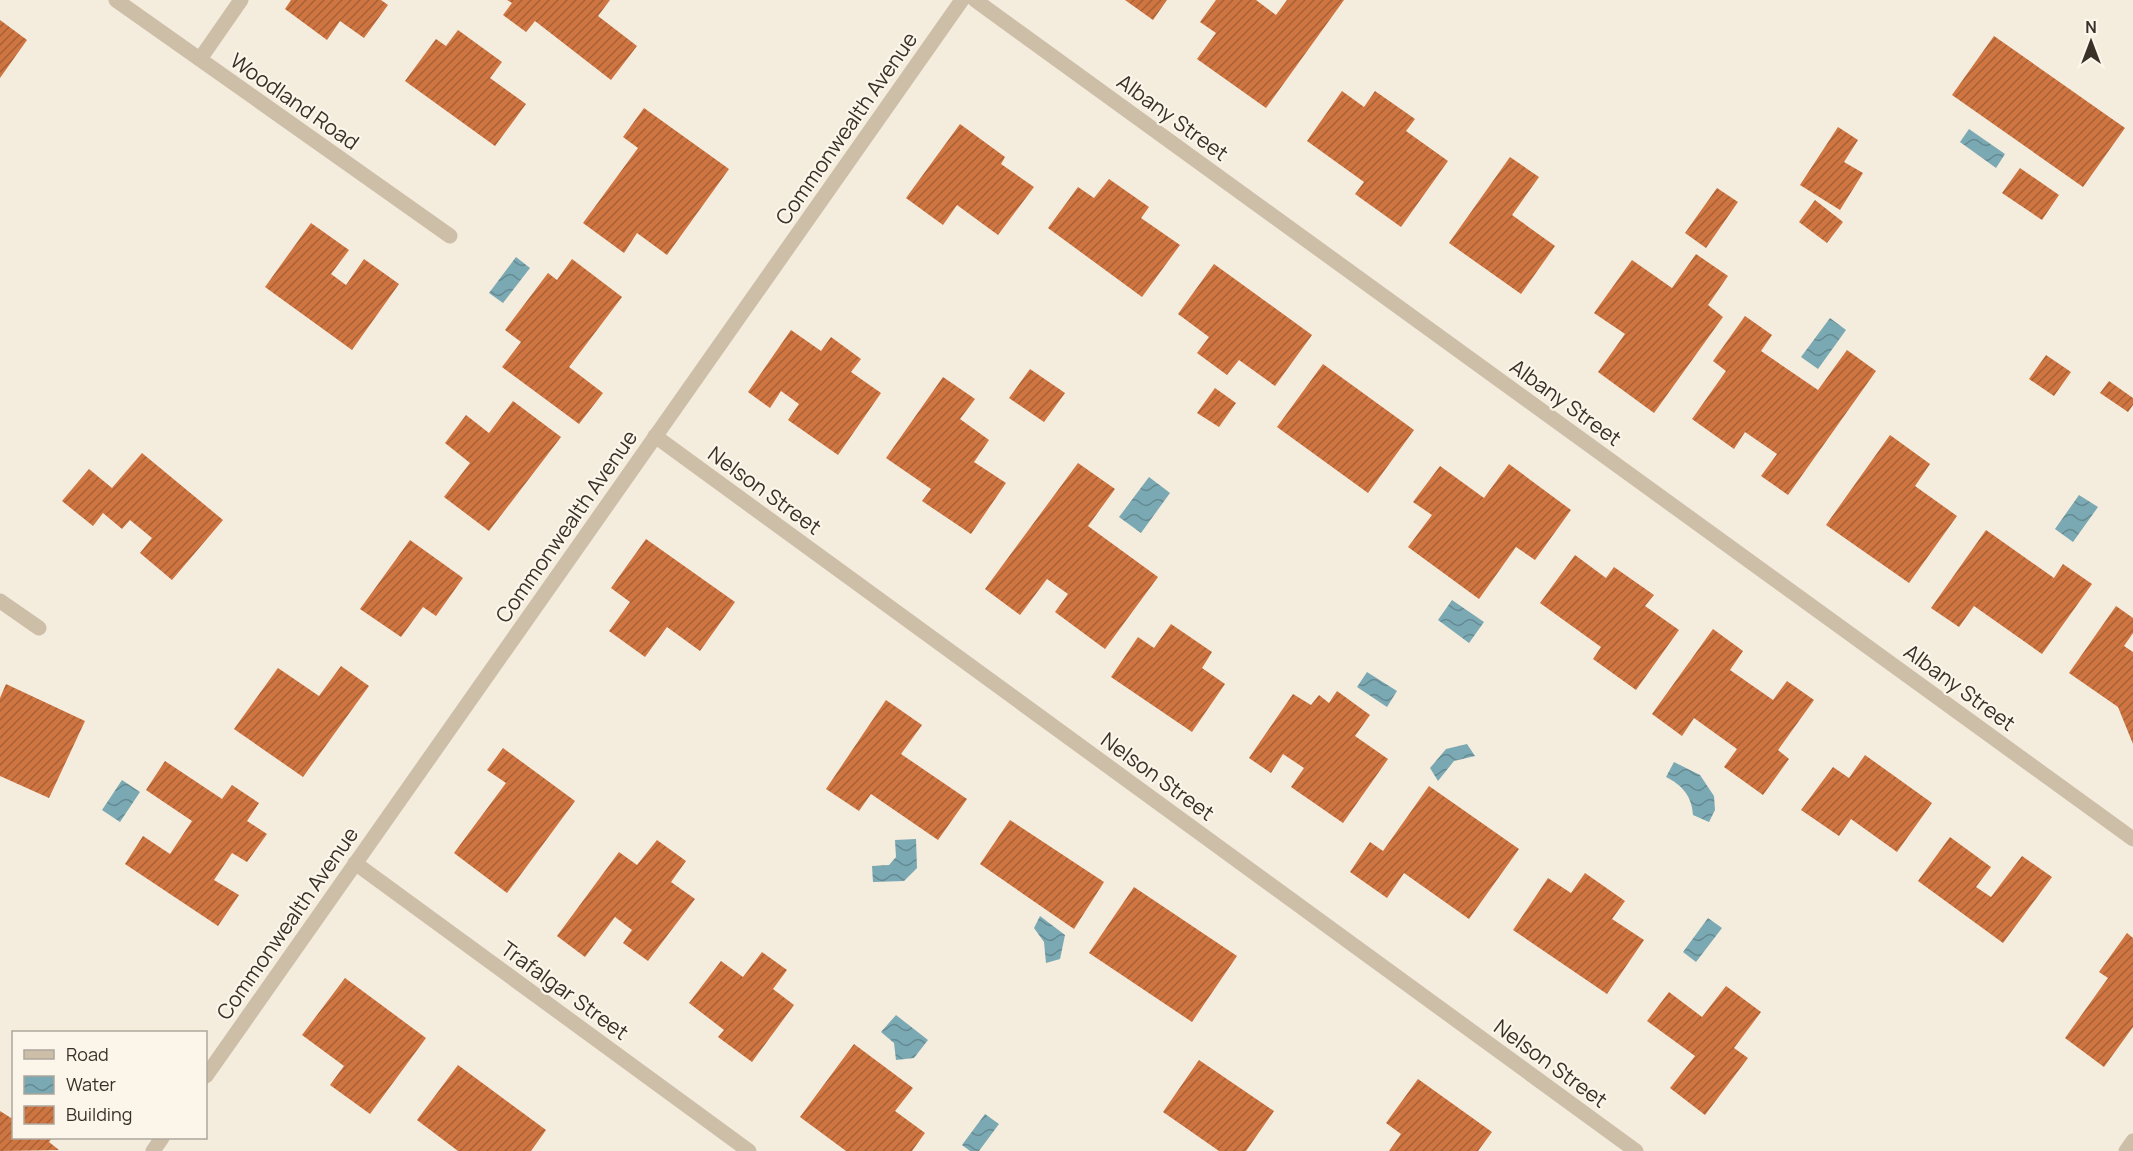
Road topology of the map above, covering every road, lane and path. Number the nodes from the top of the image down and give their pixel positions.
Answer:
1 (116, 0) edge
2 (242, 0) edge
3 (962, 0) edge
4 (975, 0) edge
5 (200, 60) junction
6 (450, 236) dead end
7 (655, 436) junction
8 (0, 601) edge
9 (39, 628) dead end
10 (2133, 838) edge
11 (355, 863) junction
12 (207, 1075) edge
13 (2133, 1141) edge
14 (749, 1151) edge
15 (1636, 1151) edge
16 (2126, 1151) edge

1 - 5 street, Woodland Road
2 - 5 street
3 - 7 street, Commonwealth Avenue
4 - 10 street, Albany Street
5 - 6 street, Woodland Road
7 - 11 street, Commonwealth Avenue
7 - 15 street, Nelson Street
8 - 9 street
11 - 12 street, Commonwealth Avenue
11 - 14 street, Trafalgar Street
13 - 16 street

